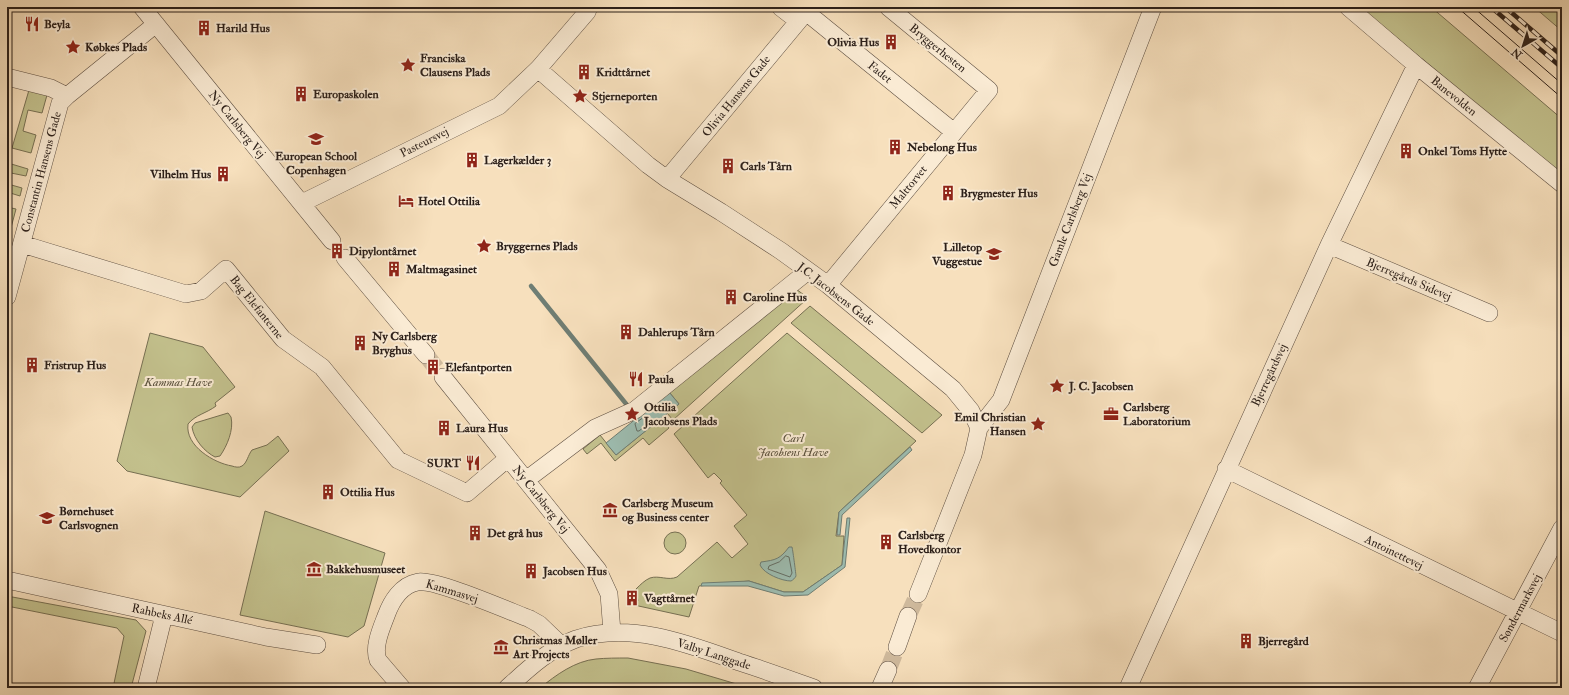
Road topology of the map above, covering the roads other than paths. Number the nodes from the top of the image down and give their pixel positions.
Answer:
1 (143, 7) edge
2 (589, 7) edge
3 (780, 7) edge
4 (888, 7) edge
5 (1153, 7) edge
6 (1348, 7) edge
7 (802, 16) junction
8 (156, 24) junction
9 (1416, 65) junction
10 (538, 69) junction
11 (7, 77) edge
12 (989, 90) joint
13 (67, 96) junction
14 (954, 132) junction
15 (667, 179) junction
16 (1562, 184) edge
17 (302, 203) junction
18 (332, 241) dead end
19 (22, 244) junction
20 (1328, 245) junction
21 (345, 258) dead end
22 (808, 271) junction
23 (828, 285) junction
24 (7, 297) edge
25 (1489, 313) dead end
26 (426, 355) tunnel mouth
27 (443, 377) tunnel mouth
28 (979, 428) junction
29 (508, 458) junction
30 (1226, 469) junction
31 (526, 480) junction
32 (1562, 528) edge
33 (7, 580) edge
34 (918, 594) tunnel mouth
35 (1518, 612) junction
36 (164, 615) junction
37 (908, 616) tunnel mouth
38 (612, 632) junction
39 (1562, 633) edge
40 (317, 645) dead end
41 (562, 646) junction
42 (897, 647) tunnel mouth
43 (888, 670) tunnel mouth
44 (146, 688) edge
45 (402, 688) edge
46 (507, 688) edge
47 (814, 688) edge
48 (880, 688) edge
49 (1128, 688) edge
50 (1477, 688) edge

1 - 8 street, Ny Carlsberg Vej
2 - 10 street
3 - 7 street, Fadet
4 - 12 street, Bryggerhesten
5 - 28 street, Gamle Carlsberg Vej
6 - 9 street, Banevolden
7 - 14 street, Fadet
7 - 15 street, Olivia Hansens Gade
8 - 13 street, Constantin Hansens Gade
8 - 17 street, Ny Carlsberg Vej
9 - 16 street, Banevolden
9 - 20 street, Bjerregårdsvej
10 - 15 street, J.C. Jacobsens Gade
10 - 17 street, Pasteursvej
11 - 13 street
12 - 14 street, Malttorvet
13 - 19 street, Constantin Hansens Gade
14 - 23 street, Malttorvet
15 - 22 street, J.C. Jacobsens Gade
17 - 18 street, Ny Carlsberg Vej
19 - 24 street, Constantin Hansens Gade
19 - 29 street, Bag Elefanterne
20 - 25 street, Bjerregårds Sidevej
20 - 30 street, Bjerregårdsvej
21 - 26 street
22 - 23 street, J.C. Jacobsens Gade
22 - 31 street
23 - 28 street, J.C. Jacobsens Gade
27 - 29 street, Ny Carlsberg Vej
28 - 34 street
29 - 31 street, Ny Carlsberg Vej
30 - 35 street, Antoinettevej
30 - 49 street, Bjerregårdsvej
31 - 38 street, Ny Carlsberg Vej
32 - 35 street, Søndermarksvej
33 - 36 street, Rahbeks Allé
35 - 39 street, Antoinettevej
35 - 50 street, Søndermarksvej
36 - 40 street, Rahbeks Allé
36 - 44 street
37 - 42 street
38 - 41 street, Valby Langgade
38 - 47 street, Valby Langgade
41 - 45 street, Kammasvej
41 - 46 street, Valby Langgade
43 - 48 street

